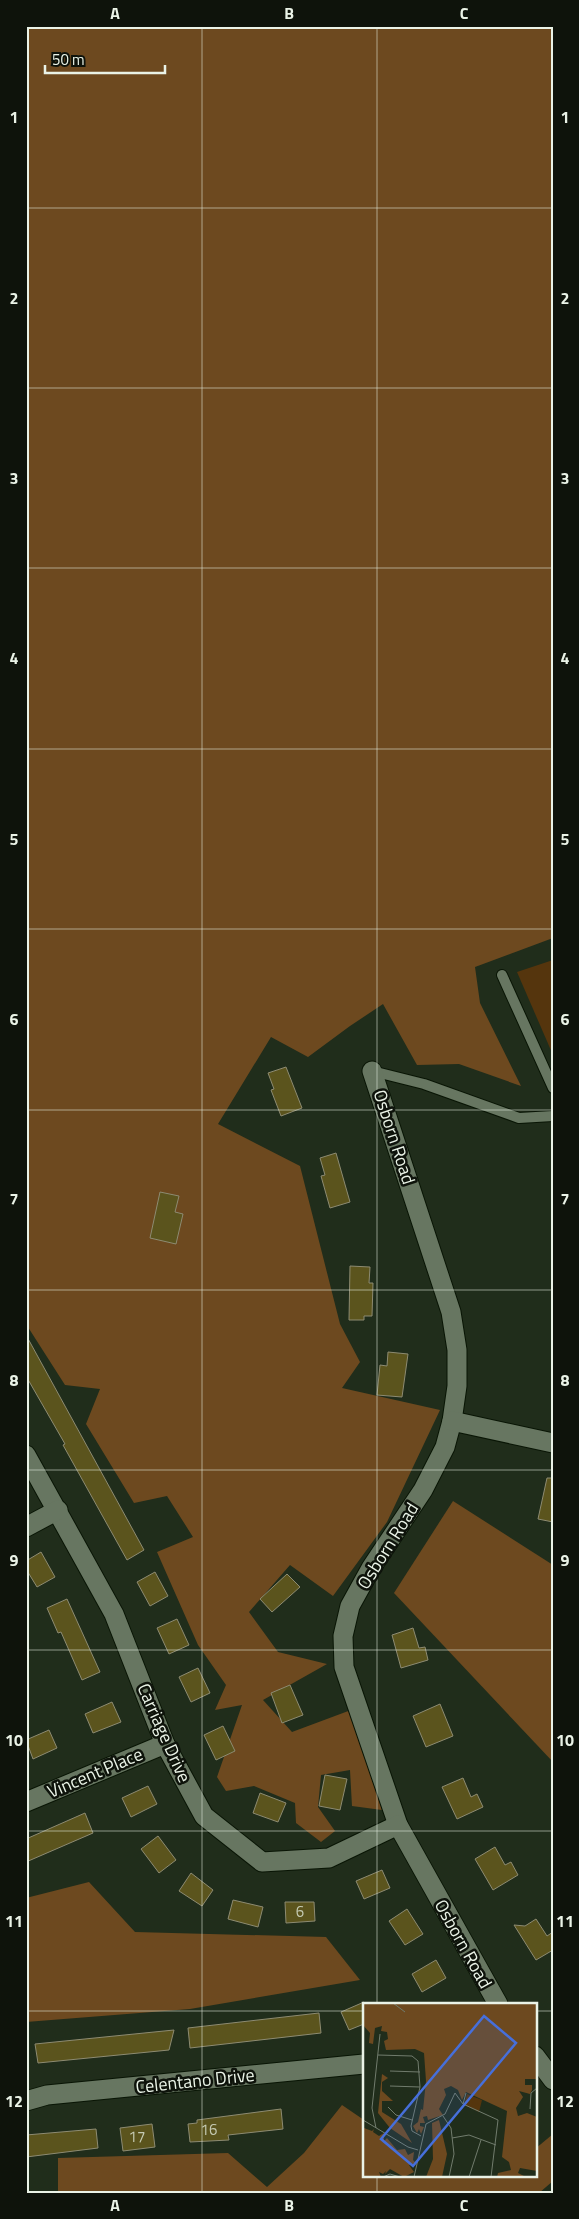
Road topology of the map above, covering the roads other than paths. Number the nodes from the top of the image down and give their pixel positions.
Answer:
1 (502, 975) dead end
2 (372, 1071) joint
3 (553, 1088) edge
4 (553, 1116) edge
5 (452, 1421) junction
6 (553, 1443) edge
7 (26, 1455) edge
8 (58, 1510) junction
9 (26, 1527) edge
10 (164, 1744) junction
11 (26, 1802) edge
12 (398, 1825) junction
13 (489, 2001) edge
14 (536, 2057) edge
15 (363, 2064) edge
16 (553, 2080) edge
17 (26, 2101) edge

1 - 3 lane
2 - 4 lane
2 - 5 street, Osborn Road
5 - 6 street
5 - 12 street, Osborn Road
7 - 8 street, Carriage Drive
8 - 9 street
8 - 10 street, Carriage Drive
10 - 11 street, Vincent Place
10 - 12 street, Carriage Drive
12 - 13 street, Osborn Road
14 - 16 street
15 - 17 street, Celentano Drive

